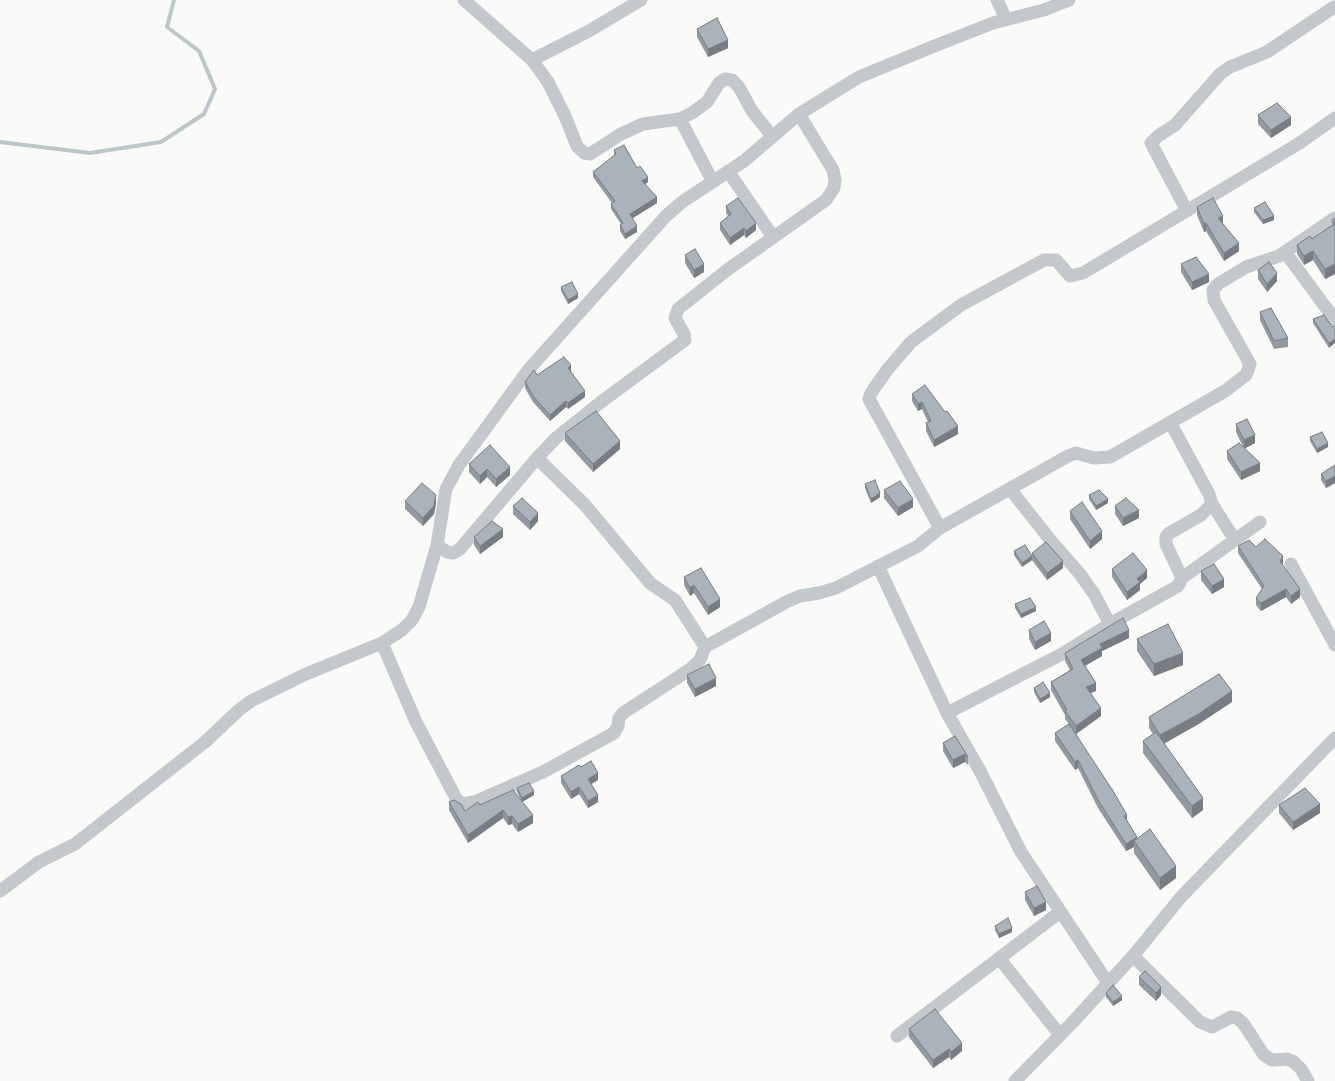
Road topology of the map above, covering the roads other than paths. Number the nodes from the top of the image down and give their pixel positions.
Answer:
1 (464, 0) edge
2 (641, 0) edge
3 (997, 0) edge
4 (1069, 0) edge
5 (1333, 5) edge
6 (1006, 19) junction
7 (532, 60) junction
8 (799, 114) junction
9 (1335, 118) edge
10 (680, 119) junction
11 (772, 136) junction
12 (728, 171) junction
13 (713, 182) junction
14 (1187, 211) junction
15 (1335, 218) edge
16 (773, 237) junction
17 (1286, 252) junction
18 (1335, 320) edge
19 (1170, 422) junction
20 (537, 458) junction
21 (1010, 489) junction
22 (1212, 504) junction
23 (1260, 522) dead end
24 (940, 528) junction
25 (1235, 540) junction
26 (437, 545) junction
27 (1291, 564) dead end
28 (878, 566) junction
29 (1182, 578) junction
30 (1110, 624) junction
31 (382, 643) junction
32 (1335, 646) edge
33 (705, 647) junction
34 (947, 713) junction
35 (1335, 738) edge
36 (0, 891) edge
37 (1060, 912) junction
38 (1133, 956) junction
39 (999, 958) junction
40 (1108, 983) junction
41 (1060, 1035) junction
42 (897, 1036) dead end
43 (1015, 1081) edge
44 (1308, 1081) edge

1 - 7 street
2 - 7 street
3 - 6 street
4 - 6 street
5 - 14 street
6 - 8 street
7 - 10 street
8 - 11 street
8 - 16 street
9 - 14 street
10 - 11 street
10 - 13 street
11 - 12 street
12 - 13 street
12 - 16 street
13 - 26 street
14 - 24 street
15 - 17 street
16 - 20 street
17 - 18 street
17 - 19 street
19 - 21 street
19 - 22 street
20 - 26 street
20 - 33 street
21 - 24 street
21 - 30 street
22 - 25 street
22 - 29 street
23 - 25 street
24 - 28 street
25 - 29 street
26 - 31 street
27 - 32 street
28 - 33 street
28 - 34 street
29 - 30 street
30 - 34 street
31 - 33 street
31 - 36 street
34 - 37 street
35 - 38 street
37 - 39 street
37 - 40 street
38 - 40 street
38 - 44 street
39 - 41 street
39 - 42 street
40 - 41 street
41 - 43 street

